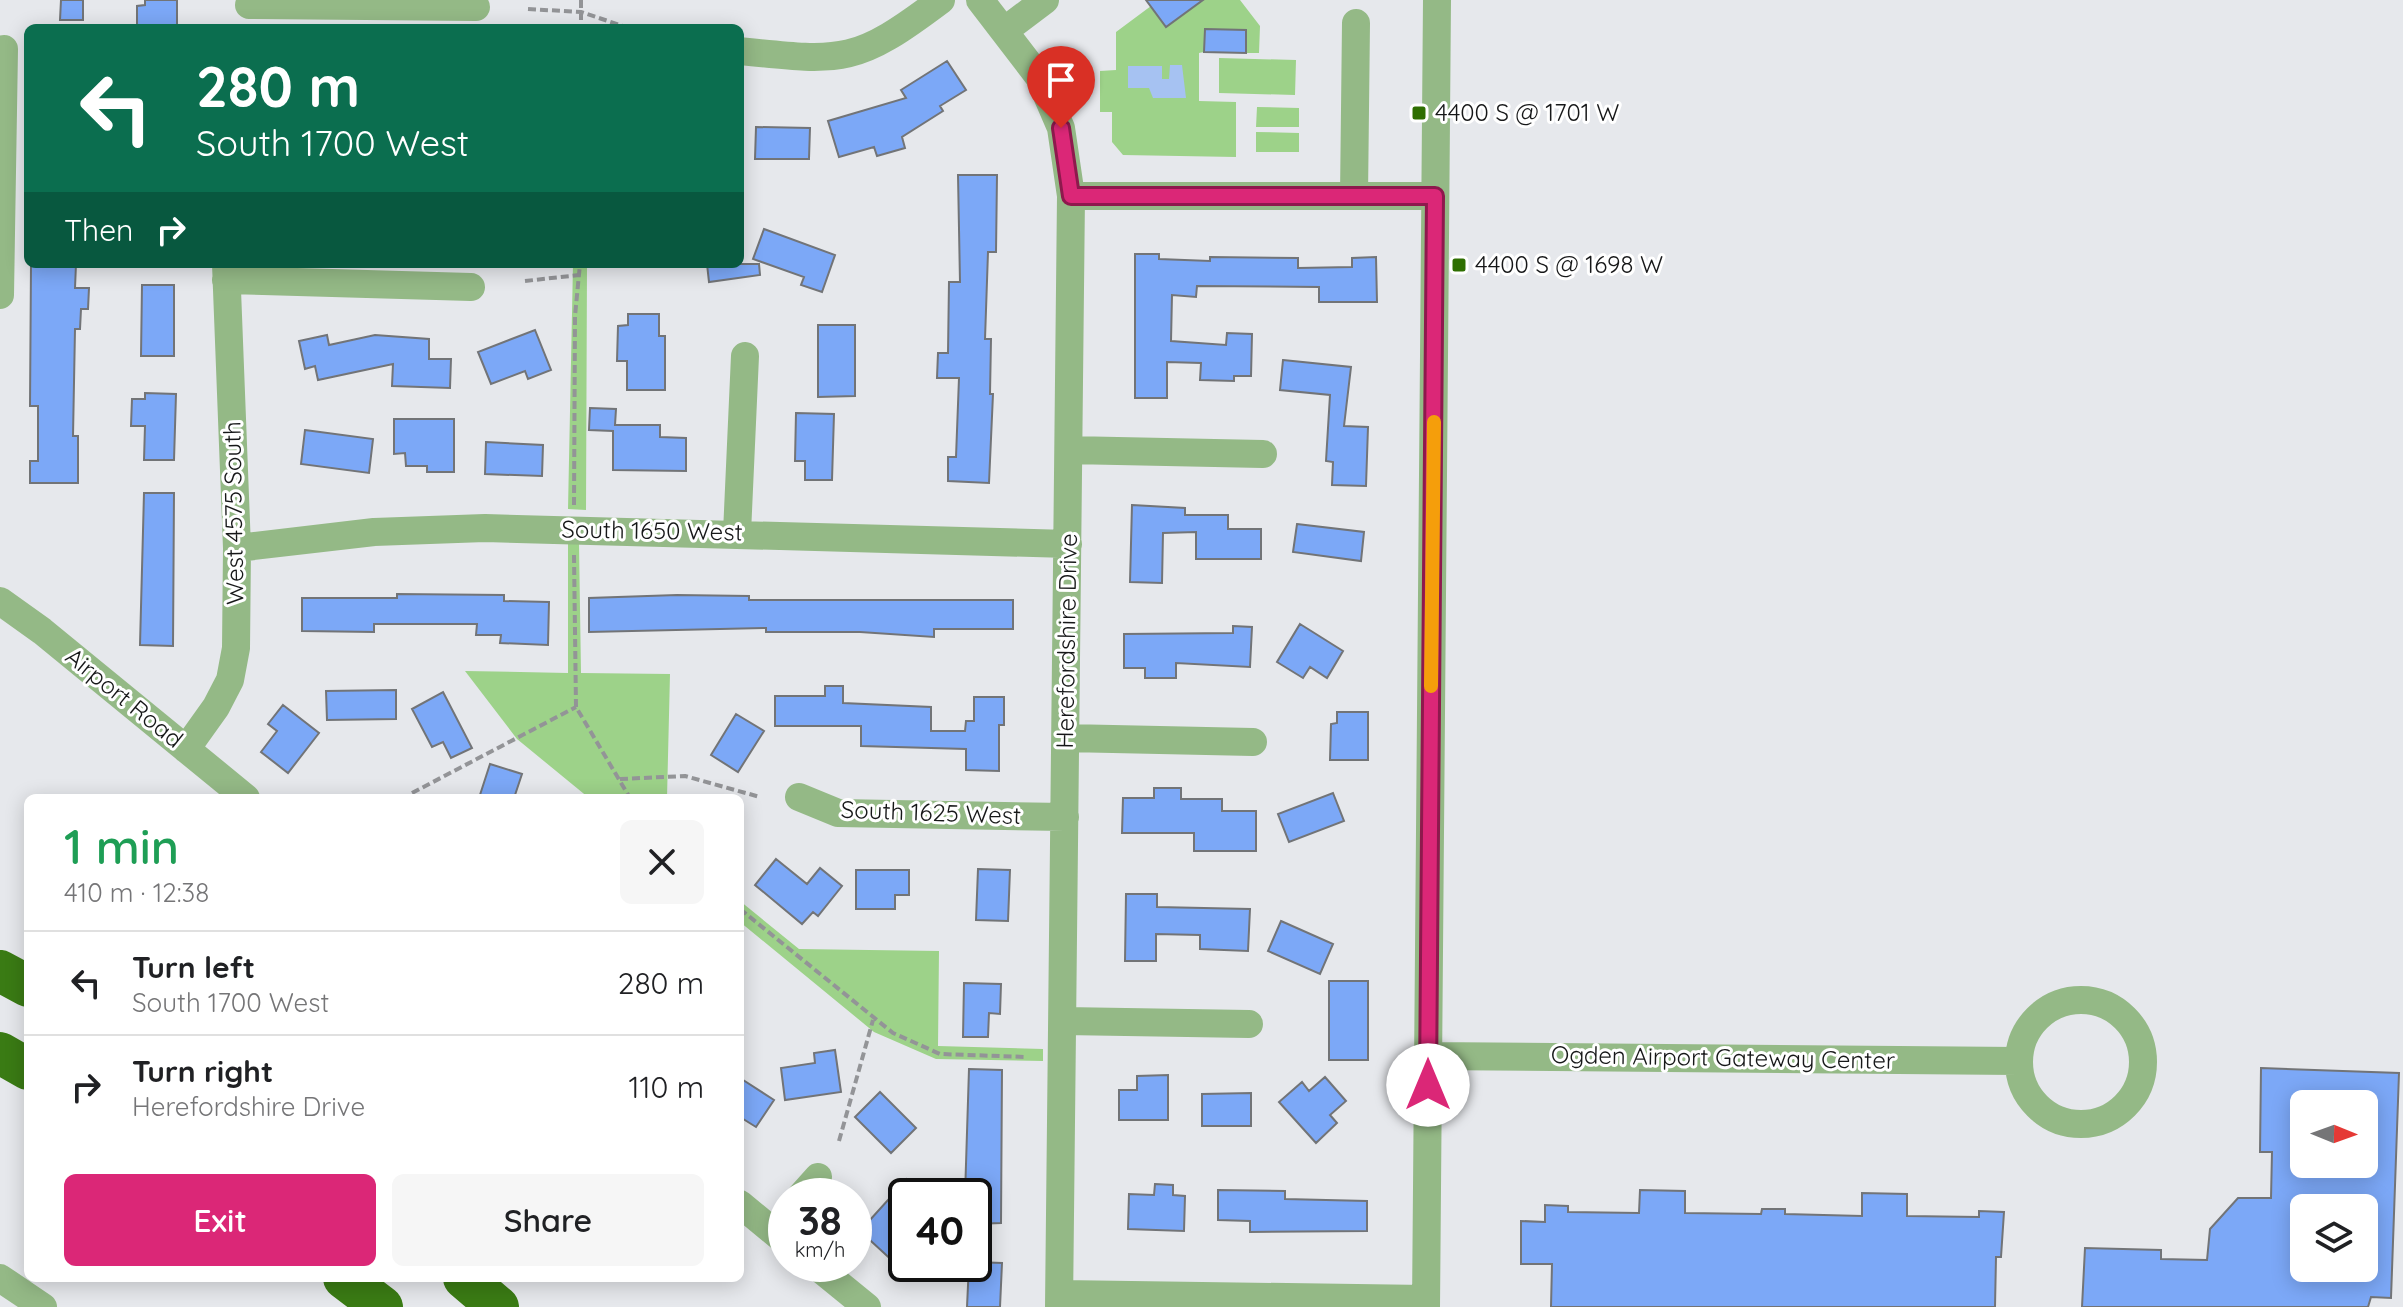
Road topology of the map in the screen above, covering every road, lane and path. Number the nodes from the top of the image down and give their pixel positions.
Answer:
1 (581, 0) edge
2 (941, 0) edge
3 (980, 0) edge
4 (1045, 0) edge
5 (1437, 0) edge
6 (476, 7) dead end
7 (528, 9) dead end
8 (248, 11) edge
9 (581, 12) junction
10 (1356, 23) dead end
11 (581, 24) edge
12 (617, 24) edge
13 (1004, 31) junction
14 (4, 49) dead end
15 (744, 51) edge
16 (1, 126) edge
17 (1071, 196) junction
18 (1354, 196) junction
19 (1435, 196) junction
20 (580, 268) edge
21 (226, 272) edge
22 (579, 275) junction
23 (525, 281) dead end
24 (471, 287) dead end
25 (0, 295) edge
26 (745, 356) dead end
27 (1069, 450) junction
28 (1263, 454) dead end
29 (574, 507) dead end
30 (737, 533) junction
31 (1068, 544) junction
32 (574, 545) dead end
33 (237, 548) junction
34 (0, 601) edge
35 (576, 707) junction
36 (1066, 738) junction
37 (1253, 742) dead end
38 (186, 749) junction
39 (620, 779) junction
40 (412, 793) dead end
41 (241, 794) edge
42 (628, 794) edge
43 (760, 797) dead end
44 (799, 797) dead end
45 (1065, 817) junction
46 (744, 912) edge
47 (0, 971) edge
48 (24, 984) edge
49 (873, 1020) junction
50 (1064, 1021) junction
51 (1249, 1024) dead end
52 (0, 1053) edge
53 (1428, 1056) junction
54 (1027, 1057) dead end
55 (2018, 1061) junction
56 (24, 1067) edge
57 (839, 1141) dead end
58 (744, 1206) edge
59 (768, 1220) edge
60 (0, 1278) edge
61 (349, 1282) edge
62 (469, 1282) edge
63 (836, 1282) edge
64 (1060, 1300) edge
65 (1426, 1303) edge
66 (43, 1307) edge
67 (382, 1307) edge
68 (498, 1307) edge
69 (867, 1307) edge

1 - 9 path
2 - 15 street
3 - 13 street, Herefordshire Drive
4 - 13 street
5 - 19 street
6 - 8 street
7 - 9 path
9 - 11 path
9 - 12 path
10 - 18 street
13 - 17 street, Herefordshire Drive
14 - 16 street
16 - 25 street
17 - 18 street
17 - 27 street, Herefordshire Drive
18 - 19 street
19 - 53 street
20 - 22 path
21 - 24 street
21 - 33 street, West 4575 South
22 - 23 path
22 - 29 path
26 - 30 street
27 - 28 street
27 - 31 street, Herefordshire Drive
30 - 31 street, South 1650 West
30 - 33 street, South 1650 West
31 - 36 street, Herefordshire Drive
32 - 35 path
33 - 38 street, West 4575 South
34 - 38 street, Airport Road
35 - 39 path
35 - 40 path
36 - 37 street
36 - 45 street, Herefordshire Drive
38 - 41 street, Airport Road
39 - 42 path
39 - 43 path
44 - 45 street, South 1625 West
45 - 50 street, Herefordshire Drive
46 - 49 path
47 - 48 highway
49 - 54 path
49 - 57 path
50 - 51 street
50 - 64 street, Herefordshire Drive
52 - 56 highway
53 - 55 street, Ogden Airport Gateway Center
53 - 65 street
55 - 55 street
58 - 59 street
60 - 66 street
61 - 67 highway
62 - 68 highway
63 - 69 street
64 - 65 street

